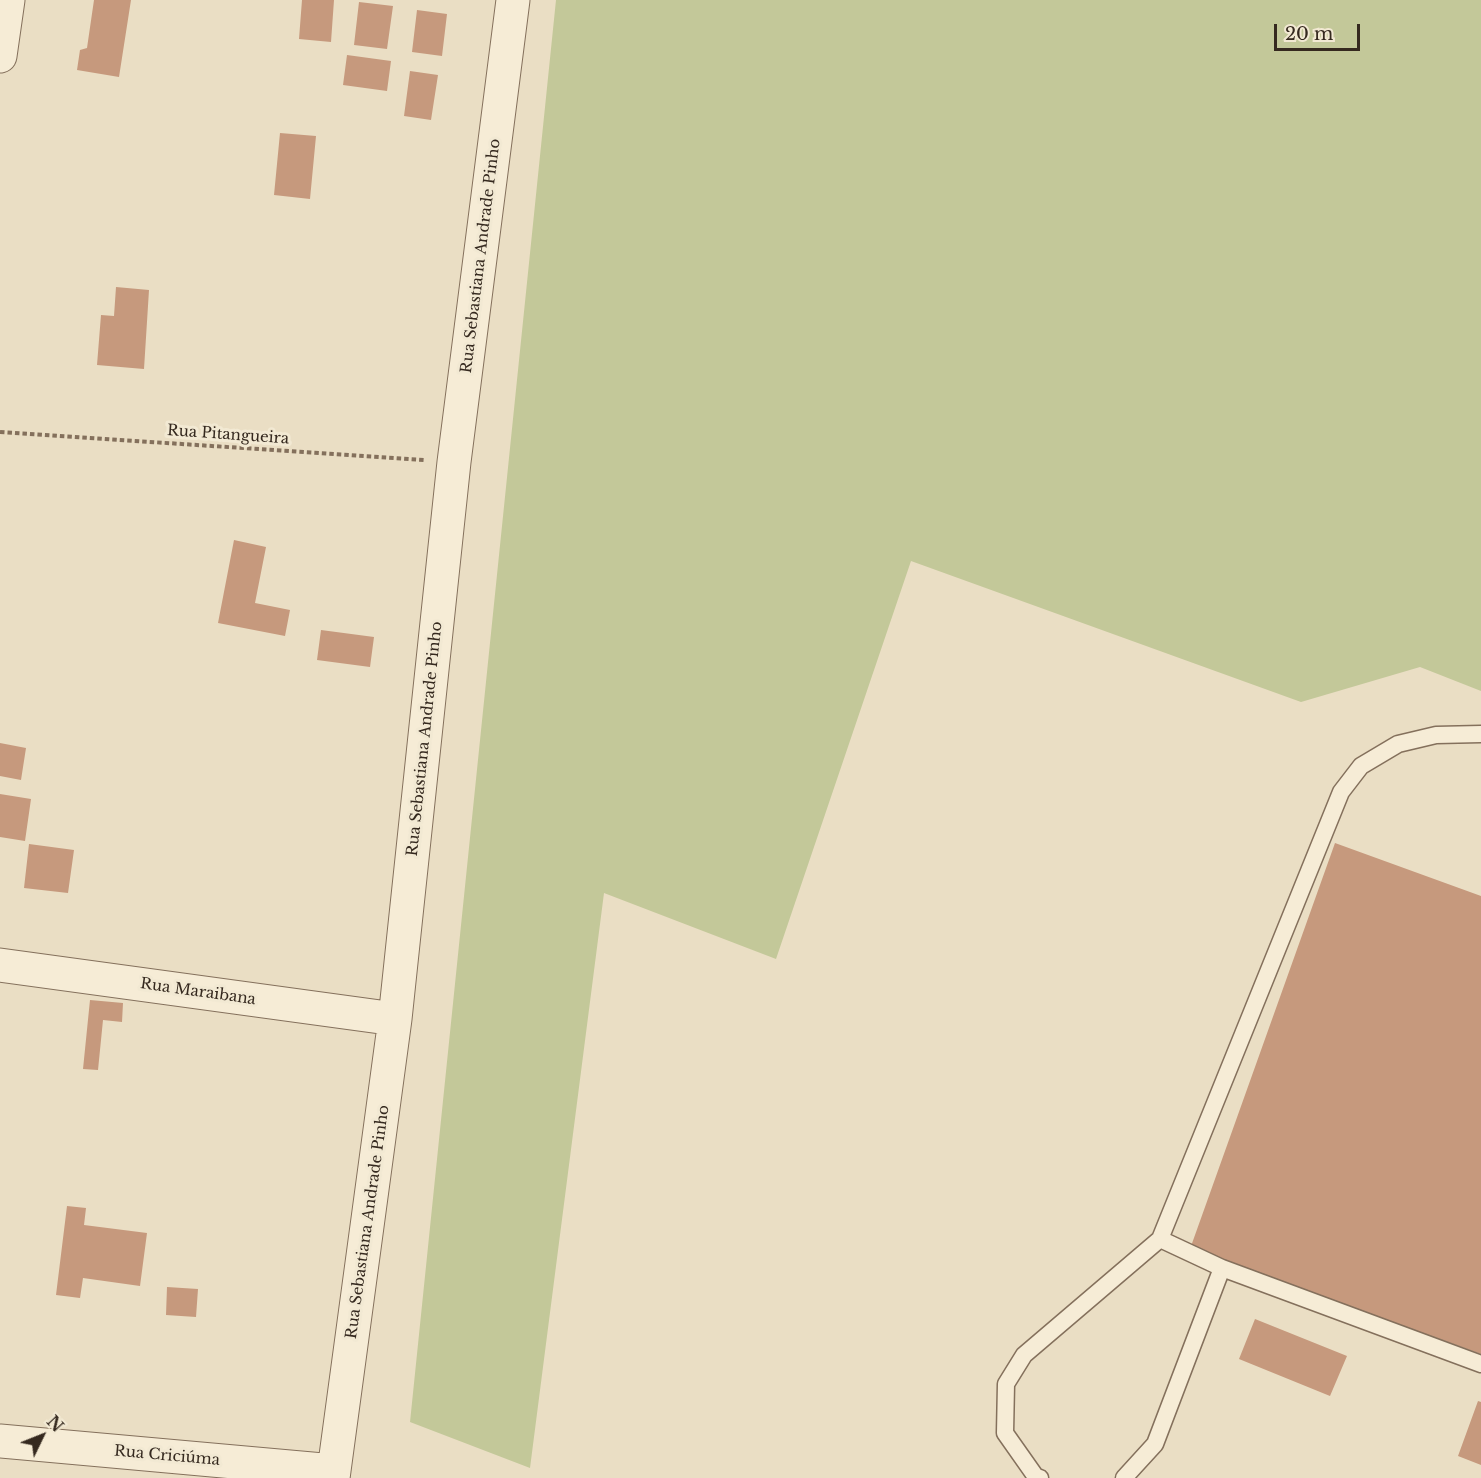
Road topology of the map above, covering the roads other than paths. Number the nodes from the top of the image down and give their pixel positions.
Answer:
1 (8, 0) edge
2 (513, 0) edge
3 (0, 56) edge
4 (1481, 734) edge
5 (0, 965) edge
6 (395, 1019) junction
7 (1160, 1239) junction
8 (1222, 1268) junction
9 (1481, 1364) edge
10 (0, 1441) edge
11 (333, 1475) edge
12 (1040, 1478) edge
13 (1124, 1478) edge

1 - 3 street
2 - 6 street, Rua Sebastiana Andrade Pinho
4 - 7 lane
5 - 6 street, Rua Maraibana
6 - 11 street, Rua Sebastiana Andrade Pinho
7 - 8 lane
7 - 12 lane
8 - 9 lane
8 - 13 lane
10 - 11 street, Rua Criciúma

